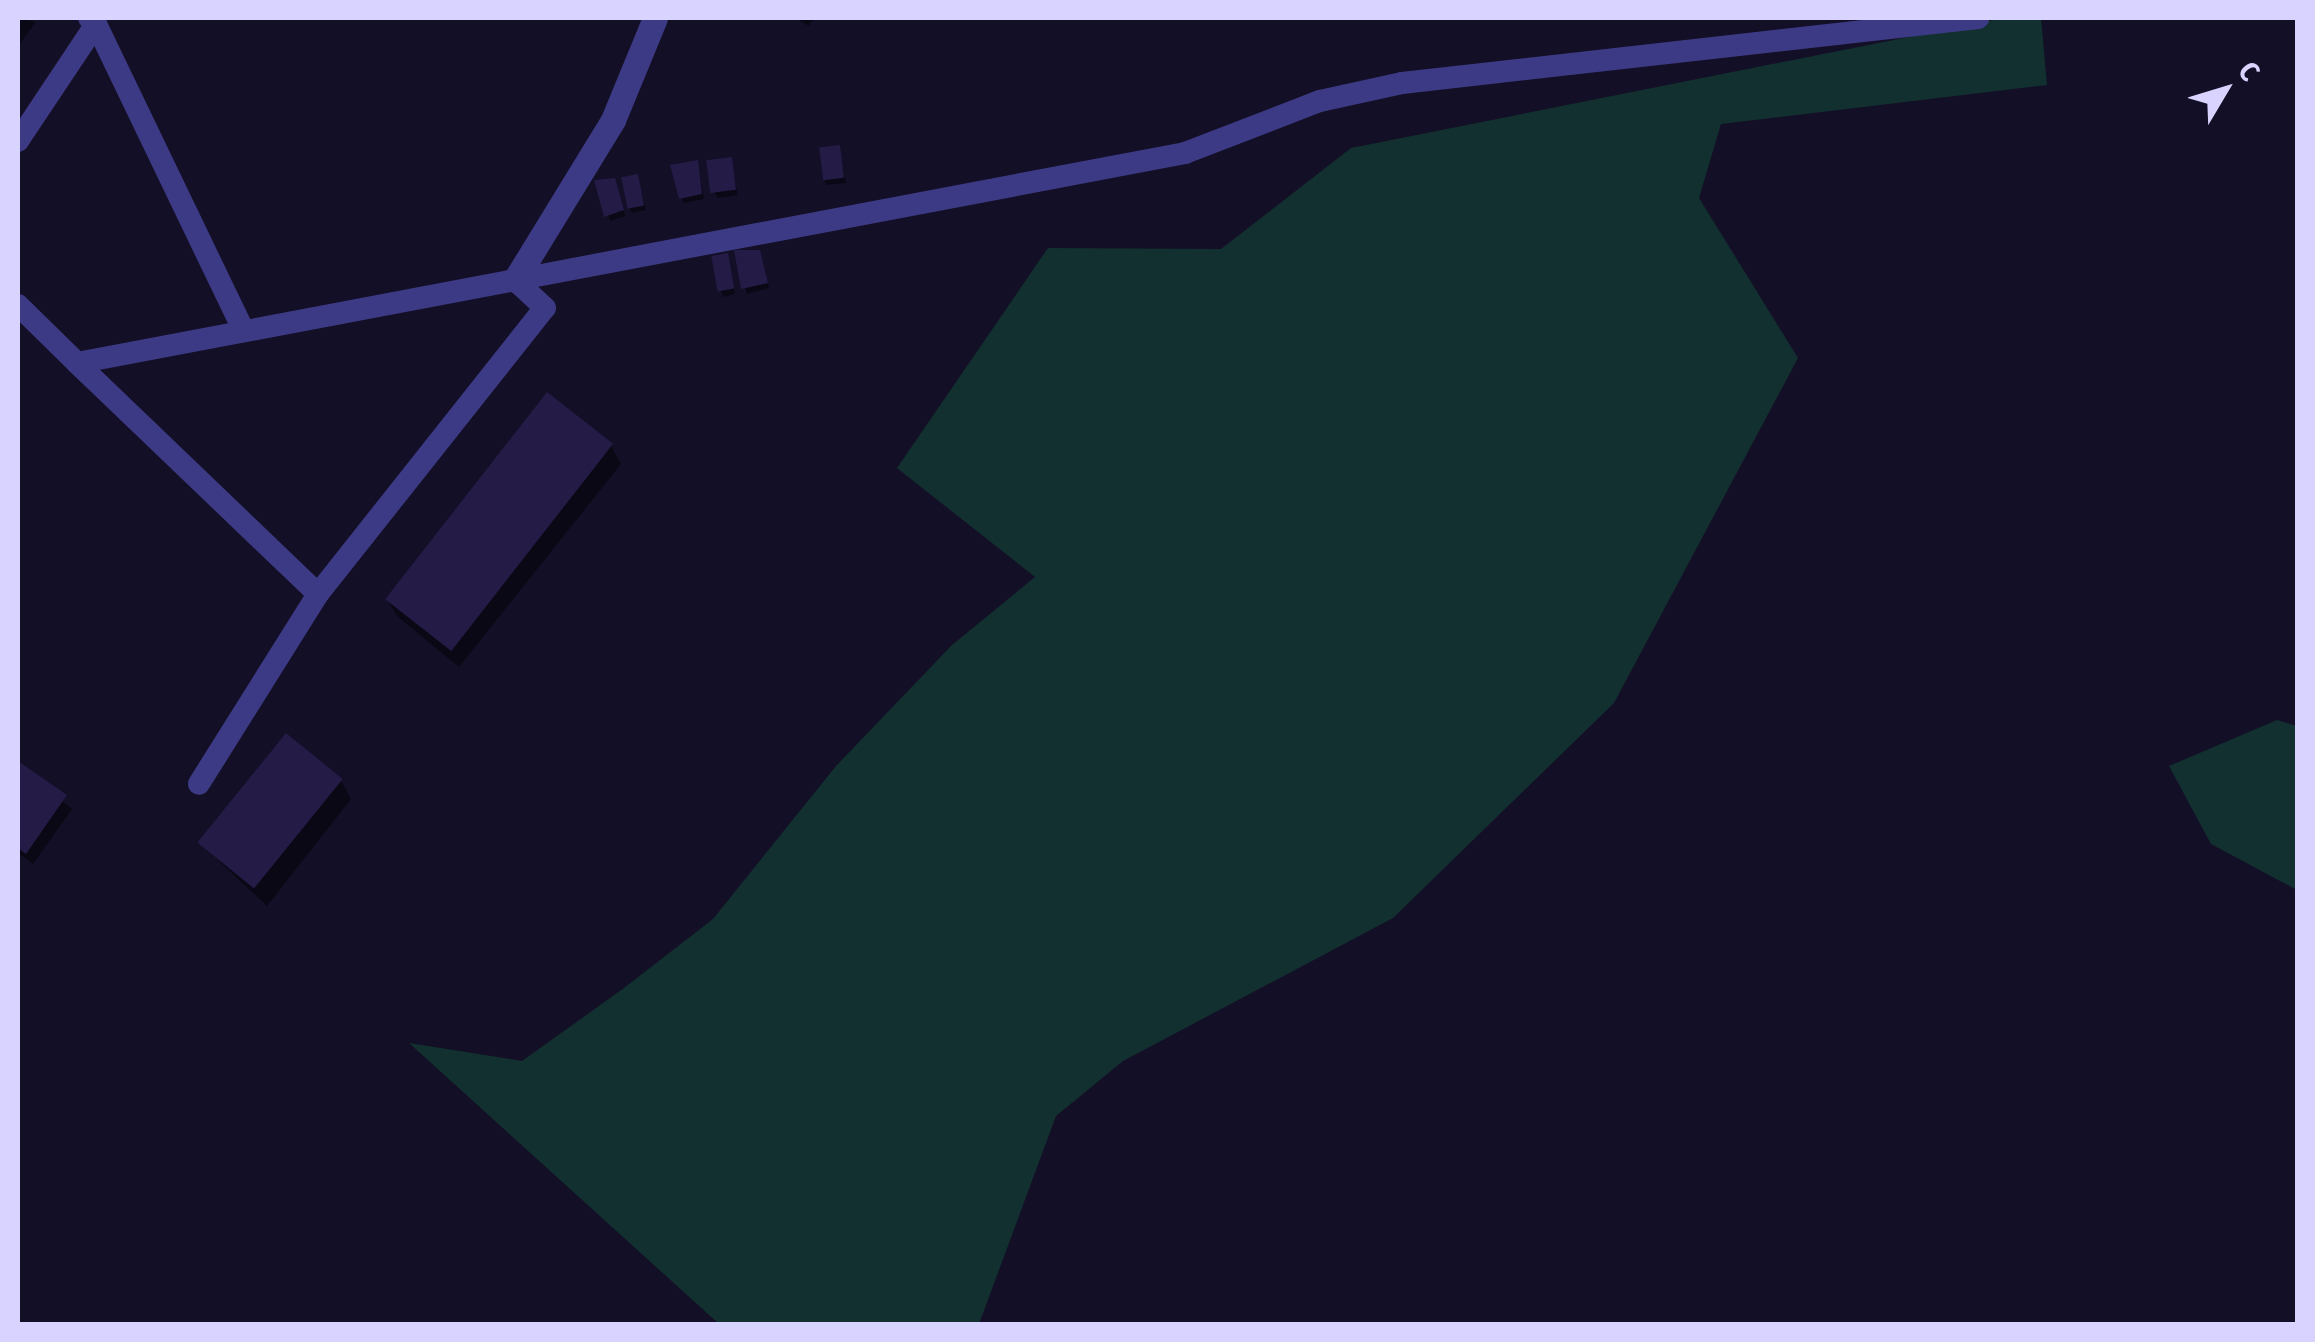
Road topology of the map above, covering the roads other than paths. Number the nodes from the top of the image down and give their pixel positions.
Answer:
1 (655, 18) edge
2 (1978, 18) edge
3 (92, 21) edge
4 (18, 141) edge
5 (515, 280) junction
6 (18, 305) edge
7 (244, 331) junction
8 (77, 363) junction
9 (318, 594) junction
10 (199, 784) dead end

1 - 5 street
2 - 5 lane
3 - 4 lane
3 - 7 lane
5 - 7 lane
5 - 9 lane
6 - 8 lane
7 - 8 lane
8 - 9 lane
9 - 10 lane

